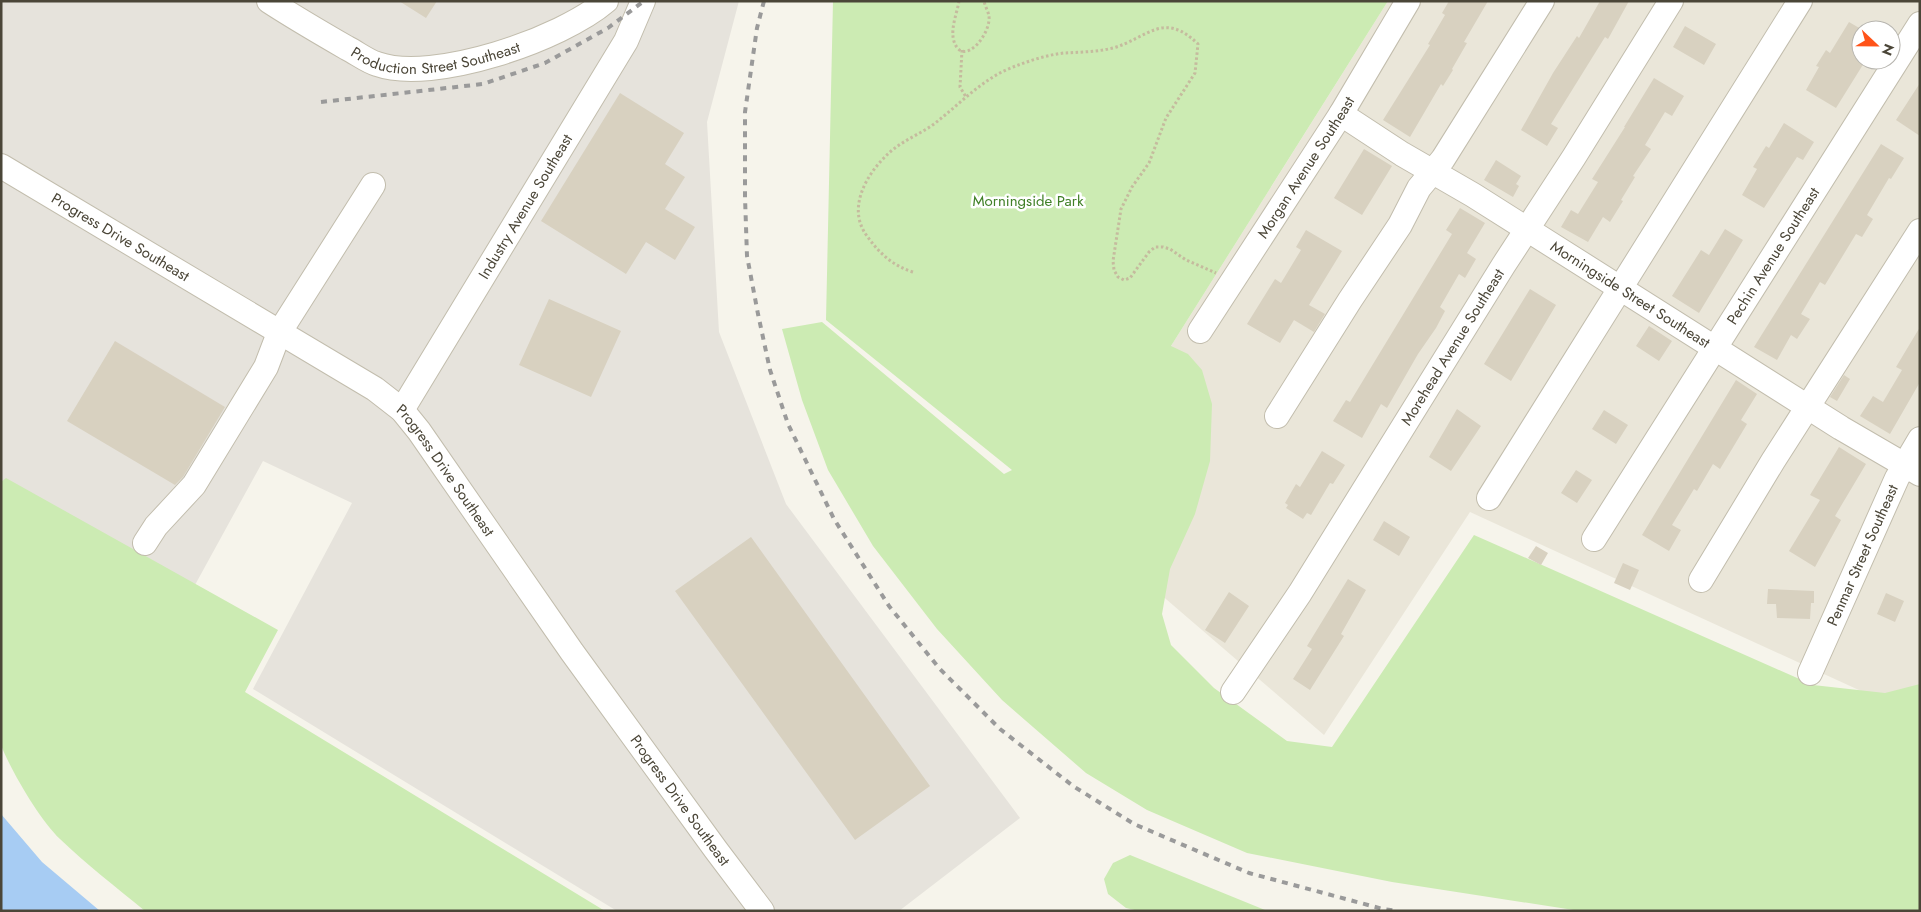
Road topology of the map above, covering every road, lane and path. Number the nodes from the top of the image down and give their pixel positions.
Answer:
1 (269, 1) edge
2 (606, 1) edge
3 (643, 1) edge
4 (959, 1) edge
5 (984, 1) edge
6 (1408, 1) edge
7 (1542, 1) edge
8 (1672, 1) edge
9 (1800, 1) edge
10 (1920, 24) edge
11 (962, 50) junction
12 (966, 97) junction
13 (1341, 114) junction
14 (1, 166) edge
15 (1433, 172) junction
16 (373, 185) dead end
17 (1527, 230) junction
18 (1920, 231) edge
19 (913, 272) dead end
20 (1232, 282) junction
21 (1621, 290) junction
22 (1200, 331) dead end
23 (279, 332) junction
24 (1715, 347) junction
25 (1808, 407) junction
26 (402, 410) junction
27 (1277, 416) dead end
28 (1920, 439) edge
29 (1912, 469) edge
30 (1489, 498) dead end
31 (1594, 539) dead end
32 (145, 543) dead end
33 (1701, 580) dead end
34 (1810, 673) dead end
35 (1232, 692) dead end
36 (762, 911) edge

1 - 2 street, Production Street Southeast
3 - 26 street, Industry Avenue Southeast
4 - 11 path
5 - 11 path
6 - 13 street, Morgan Avenue Southeast
7 - 15 street
8 - 17 street, Morehead Avenue Southeast
9 - 21 street
10 - 24 street, Pechin Avenue Southeast
11 - 12 path
12 - 19 path
12 - 20 path
13 - 15 street, Morningside Street Southeast
13 - 20 street, Morgan Avenue Southeast
14 - 23 street, Progress Drive Southeast
15 - 17 street, Morningside Street Southeast
15 - 27 street
16 - 23 street
17 - 21 street, Morningside Street Southeast
17 - 35 street, Morehead Avenue Southeast
18 - 25 street
20 - 22 street, Morgan Avenue Southeast
21 - 24 street, Morningside Street Southeast
21 - 30 street
23 - 26 street, Progress Drive Southeast
23 - 32 street
24 - 25 street, Morningside Street Southeast
24 - 31 street, Pechin Avenue Southeast
25 - 29 street, Morningside Street Southeast
25 - 33 street
26 - 36 street, Progress Drive Southeast
28 - 29 street, Penmar Street Southeast
29 - 34 street, Penmar Street Southeast

